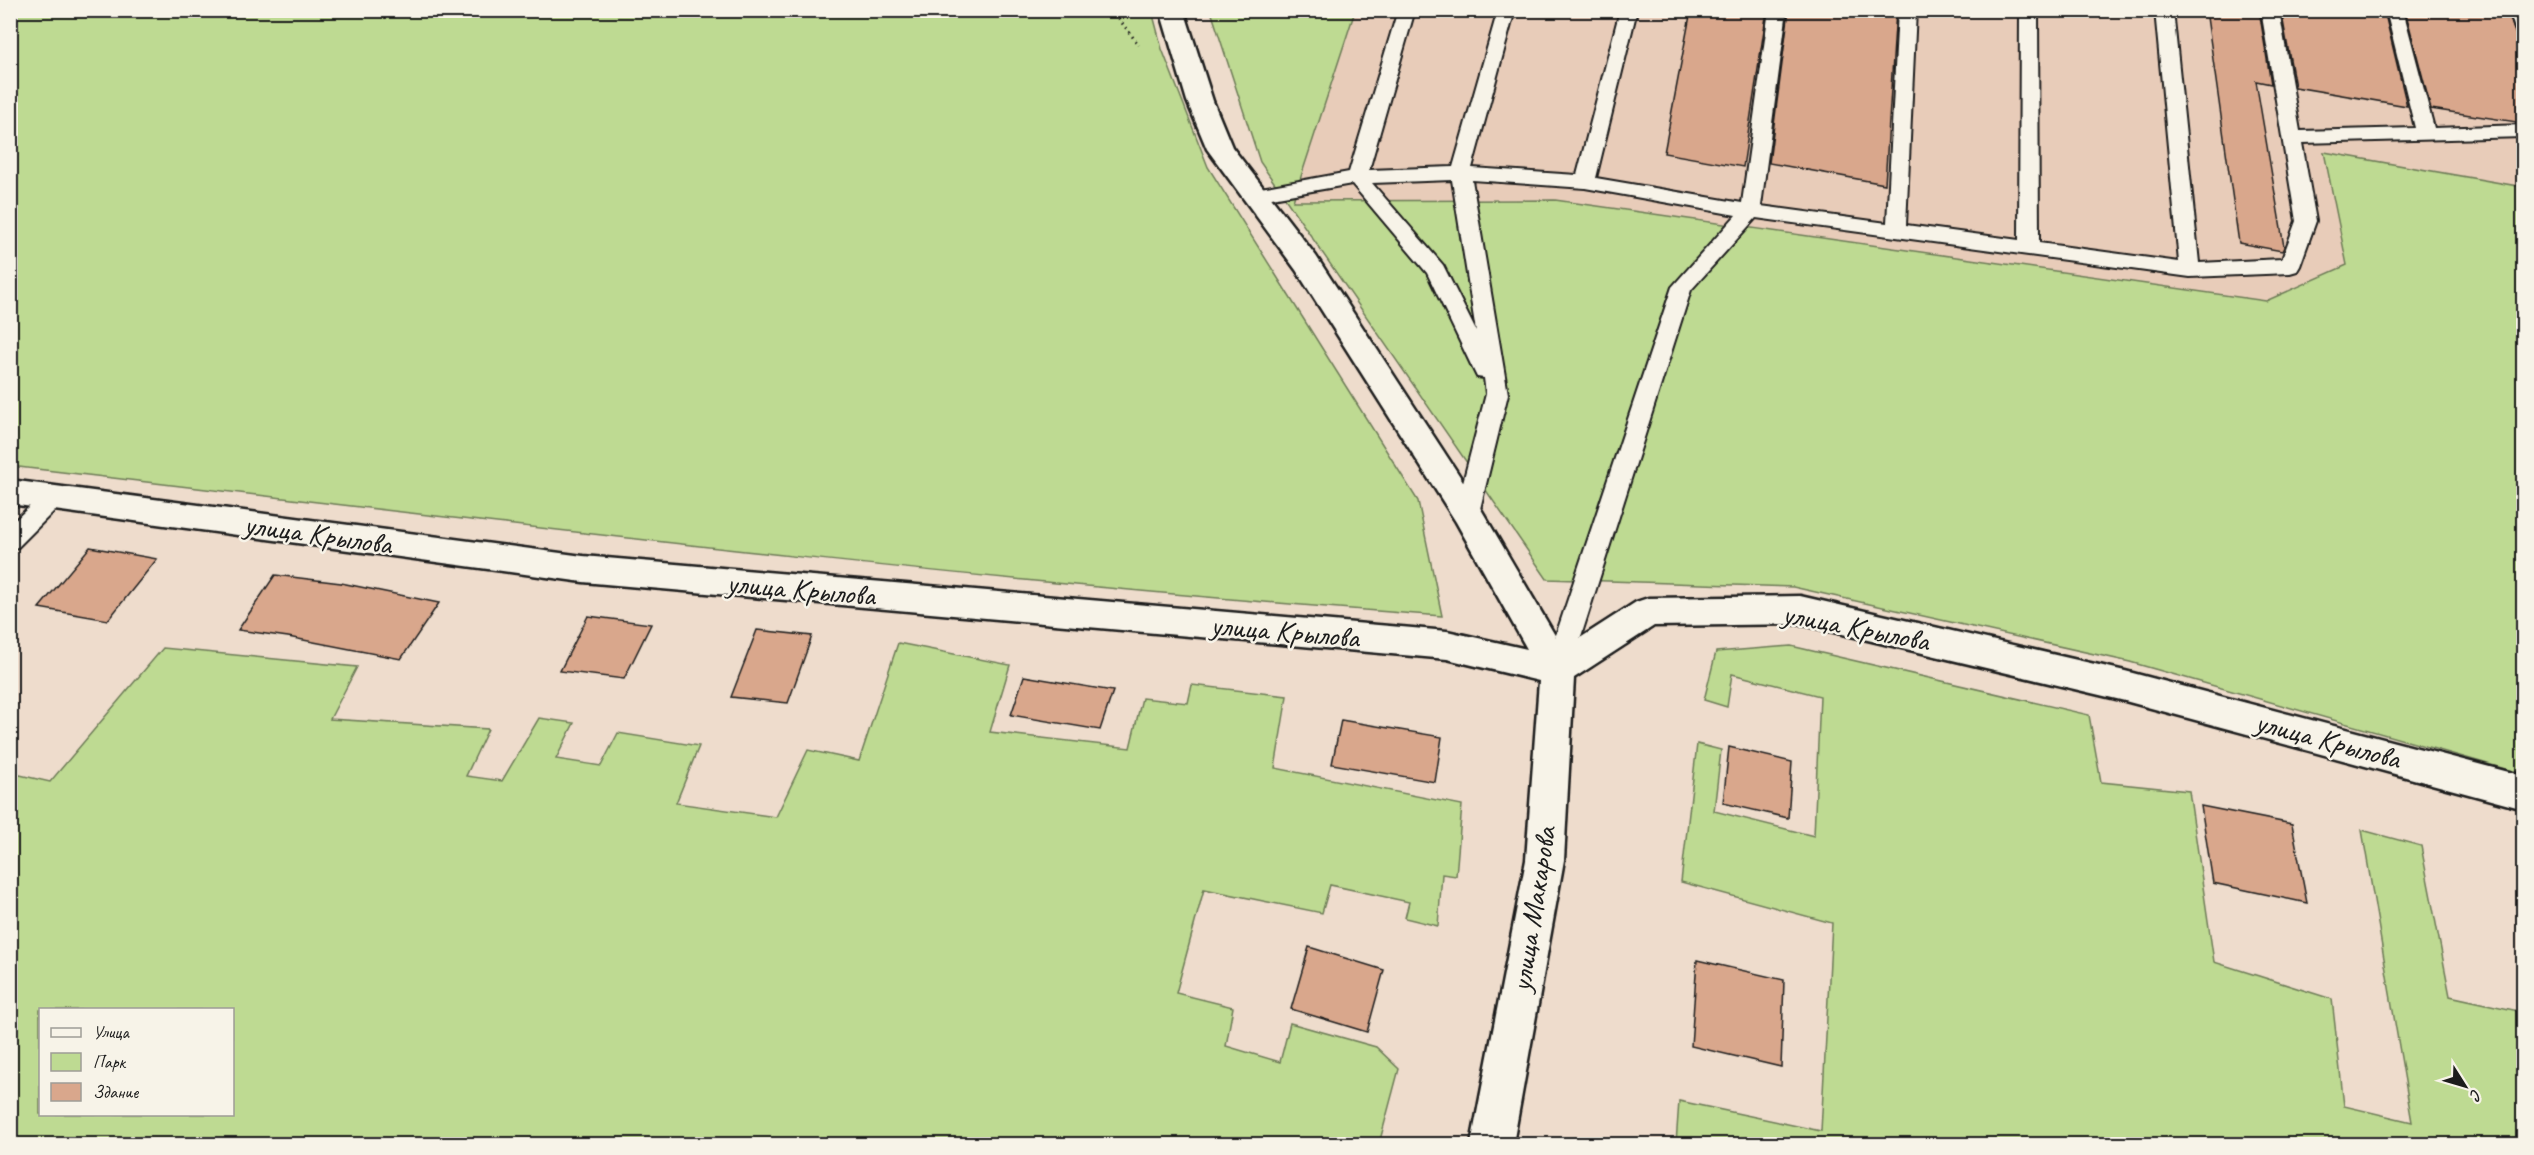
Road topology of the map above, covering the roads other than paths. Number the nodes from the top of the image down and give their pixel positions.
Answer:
1 (1172, 10) edge
2 (1407, 10) edge
3 (1507, 10) edge
4 (1629, 10) edge
5 (1778, 10) edge
6 (1907, 10) edge
7 (2029, 10) edge
8 (2164, 10) edge
9 (2270, 10) edge
10 (2394, 10) edge
11 (2517, 10) edge
12 (2523, 29) edge
13 (2523, 131) edge
14 (2426, 134) junction
15 (2292, 137) junction
16 (1461, 173) junction
17 (1357, 177) junction
18 (1585, 182) junction
19 (1254, 195) junction
20 (1751, 211) junction
21 (1896, 230) junction
22 (2029, 249) junction
23 (2190, 270) junction
24 (1497, 394) junction
25 (10, 492) edge
26 (52, 498) junction
27 (1467, 513) junction
28 (10, 540) edge
29 (1557, 671) junction
30 (2523, 793) edge
31 (1492, 1144) edge

1 - 19 street
2 - 17 lane
3 - 16 lane
4 - 18 lane
5 - 20 lane
6 - 21 lane
7 - 22 lane
8 - 23 lane
9 - 15 lane
10 - 14 lane
11 - 12 lane
13 - 14 lane
14 - 15 lane
15 - 23 lane
16 - 17 lane
16 - 18 lane
16 - 24 lane
17 - 19 lane
17 - 24 lane
18 - 20 lane
19 - 27 street
20 - 21 lane
20 - 29 lane
21 - 22 lane
22 - 23 lane
24 - 27 lane
25 - 26 street, улица Крылова
26 - 28 lane
26 - 29 street, улица Крылова
27 - 29 street
29 - 30 street, улица Крылова
29 - 31 street, улица Макарова

